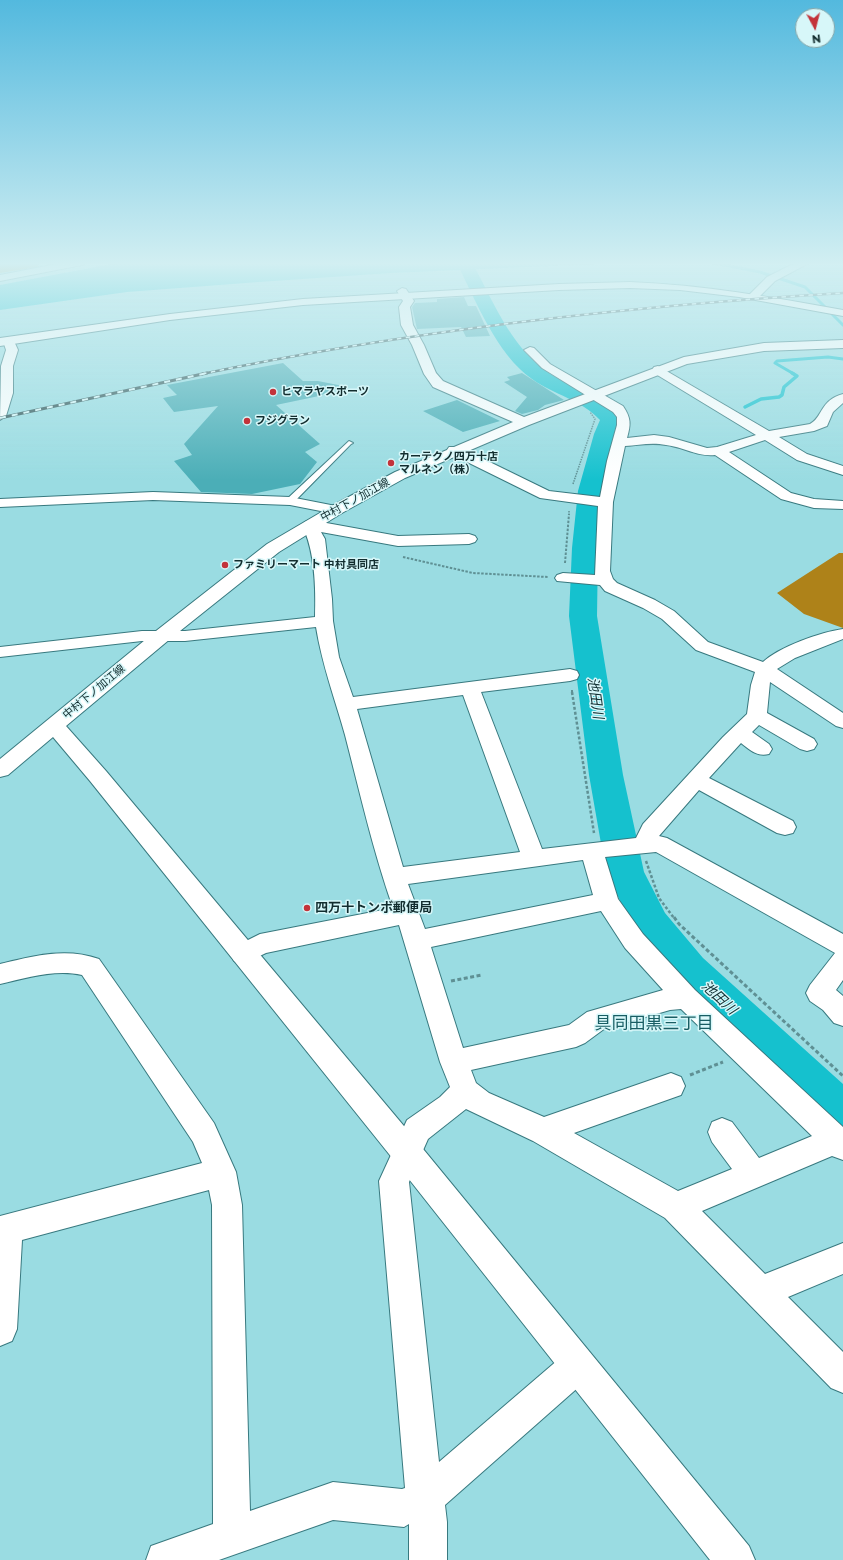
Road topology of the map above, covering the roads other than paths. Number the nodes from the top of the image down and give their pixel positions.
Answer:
1 (37, 335) edge
2 (412, 335) edge
3 (3, 340) edge
4 (843, 344) edge
5 (530, 350) dead end
6 (658, 370) junction
7 (590, 397) junction
8 (843, 398) edge
9 (0, 416) edge
10 (524, 422) junction
11 (765, 436) junction
12 (619, 442) junction
13 (349, 443) dead end
14 (454, 450) junction
15 (718, 451) junction
16 (843, 471) edge
17 (290, 501) junction
18 (606, 502) junction
19 (0, 503) edge
20 (843, 505) edge
21 (336, 510) junction
22 (310, 525) junction
23 (469, 539) dead end
24 (564, 578) road end
25 (604, 580) junction
26 (324, 621) junction
27 (843, 634) edge
28 (163, 635) junction
29 (0, 652) edge
30 (766, 669) junction
31 (570, 675) road end
32 (470, 687) junction
33 (346, 704) junction
34 (757, 716) junction
35 (843, 722) edge
36 (54, 726) junction
37 (740, 733) junction
38 (806, 744) dead end
39 (762, 749) dead end
40 (0, 770) edge
41 (696, 780) junction
42 (785, 827) dead end
43 (644, 845) junction
44 (594, 850) junction
45 (534, 858) junction
46 (394, 877) junction
47 (607, 901) junction
48 (413, 927) junction
49 (843, 946) edge
50 (243, 954) junction
51 (843, 962) edge
52 (0, 974) edge
53 (686, 998) junction
54 (843, 1015) edge
55 (459, 1076) junction
56 (671, 1086) road end
57 (543, 1131) junction
58 (722, 1132) dead end
59 (840, 1143) edge
60 (408, 1154) junction
61 (221, 1172) junction
62 (753, 1174) junction
63 (676, 1207) junction
64 (842, 1258) dead end
65 (761, 1292) junction
66 (0, 1329) edge
67 (578, 1365) junction
68 (843, 1376) edge
69 (426, 1497) junction
70 (232, 1537) junction
71 (165, 1560) edge
72 (428, 1560) edge
73 (735, 1560) edge

1 - 3 main road
2 - 10 main road
3 - 9 street
4 - 6 main road, 中村下ノ加江線
5 - 7 street
6 - 7 main road, 中村下ノ加江線
6 - 11 street
7 - 10 main road, 中村下ノ加江線
7 - 12 street
8 - 11 street
10 - 14 main road, 中村下ノ加江線
11 - 15 street
11 - 16 street
12 - 15 street
12 - 18 street
13 - 17 lane
14 - 18 street
14 - 21 main road, 中村下ノ加江線
15 - 20 street
17 - 19 street
17 - 21 street
18 - 25 street
21 - 22 main road, 中村下ノ加江線
22 - 23 street
22 - 26 street
22 - 28 main road, 中村下ノ加江線
24 - 25 street
25 - 30 street
26 - 28 street
26 - 33 street
27 - 30 street
28 - 29 street
28 - 36 main road, 中村下ノ加江線
30 - 34 street
30 - 35 street
31 - 32 street
32 - 33 street
32 - 45 street
33 - 46 street
34 - 37 street
34 - 38 street
36 - 40 main road, 中村下ノ加江線
36 - 50 main road
37 - 39 street
37 - 41 street
41 - 42 street
41 - 43 street
43 - 44 street
43 - 49 street
44 - 45 street
44 - 47 street
45 - 46 street
46 - 48 street
47 - 48 street
47 - 53 street
48 - 50 street
48 - 55 street
50 - 60 main road
51 - 54 street
52 - 61 street
53 - 55 street
53 - 59 street
55 - 57 street
55 - 60 street
56 - 57 street
57 - 63 street
58 - 62 street
59 - 62 street
60 - 67 main road
60 - 69 street
61 - 66 street
61 - 70 street
62 - 63 street
63 - 65 street
64 - 65 street
65 - 68 street
67 - 69 street
67 - 73 main road
69 - 70 street
69 - 72 street
70 - 71 street

